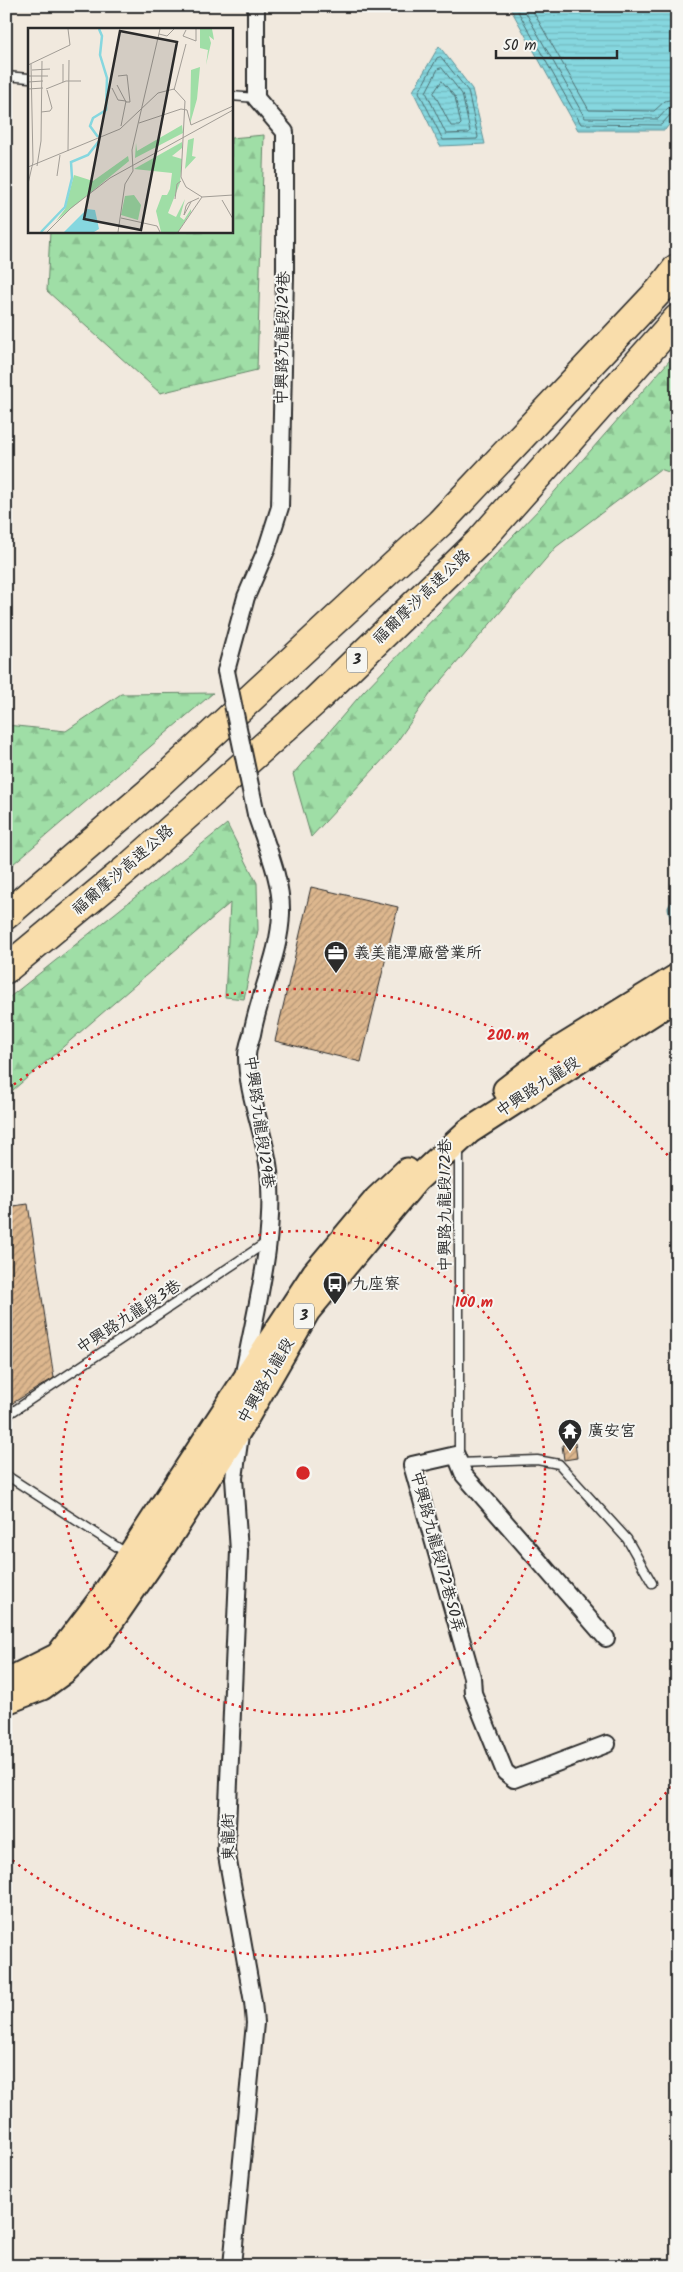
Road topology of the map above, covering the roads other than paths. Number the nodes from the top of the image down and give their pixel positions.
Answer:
1 (256, 6) edge
2 (6, 76) edge
3 (28, 78) edge
4 (232, 96) edge
5 (256, 98) junction
6 (677, 268) edge
7 (677, 319) edge
8 (6, 915) edge
9 (6, 969) edge
10 (676, 984) edge
11 (458, 1133) junction
12 (267, 1242) junction
13 (241, 1405) junction
14 (6, 1416) edge
15 (459, 1463) junction
16 (6, 1475) edge
17 (130, 1555) junction
18 (652, 1583) dead end
19 (606, 1638) dead end
20 (6, 1682) edge
21 (6, 1701) edge
22 (608, 1744) dead end
23 (232, 2266) edge

1 - 5 street
2 - 3 lane
4 - 5 lane
5 - 12 street, 中興路九龍段129巷, bridge
6 - 8 highway
7 - 9 highway, 福爾摩沙高速公路 / 3
10 - 11 main road, 中興路九龍段 / 3
11 - 13 main road, 中興路九龍段 / 3
11 - 13 main road, 中興路九龍段 / 3
11 - 15 lane, 中興路九龍段172巷
12 - 13 street, 中興路九龍段129巷
12 - 14 lane, 中興路九龍段3巷
13 - 17 main road, 中興路九龍段 / 3
13 - 21 main road, 中興路九龍段 / 3
13 - 23 street, 東龍街
15 - 18 lane
15 - 19 street
15 - 22 street, 中興路九龍段172巷50弄
16 - 17 lane
17 - 20 main road, 中興路九龍段 / 3

